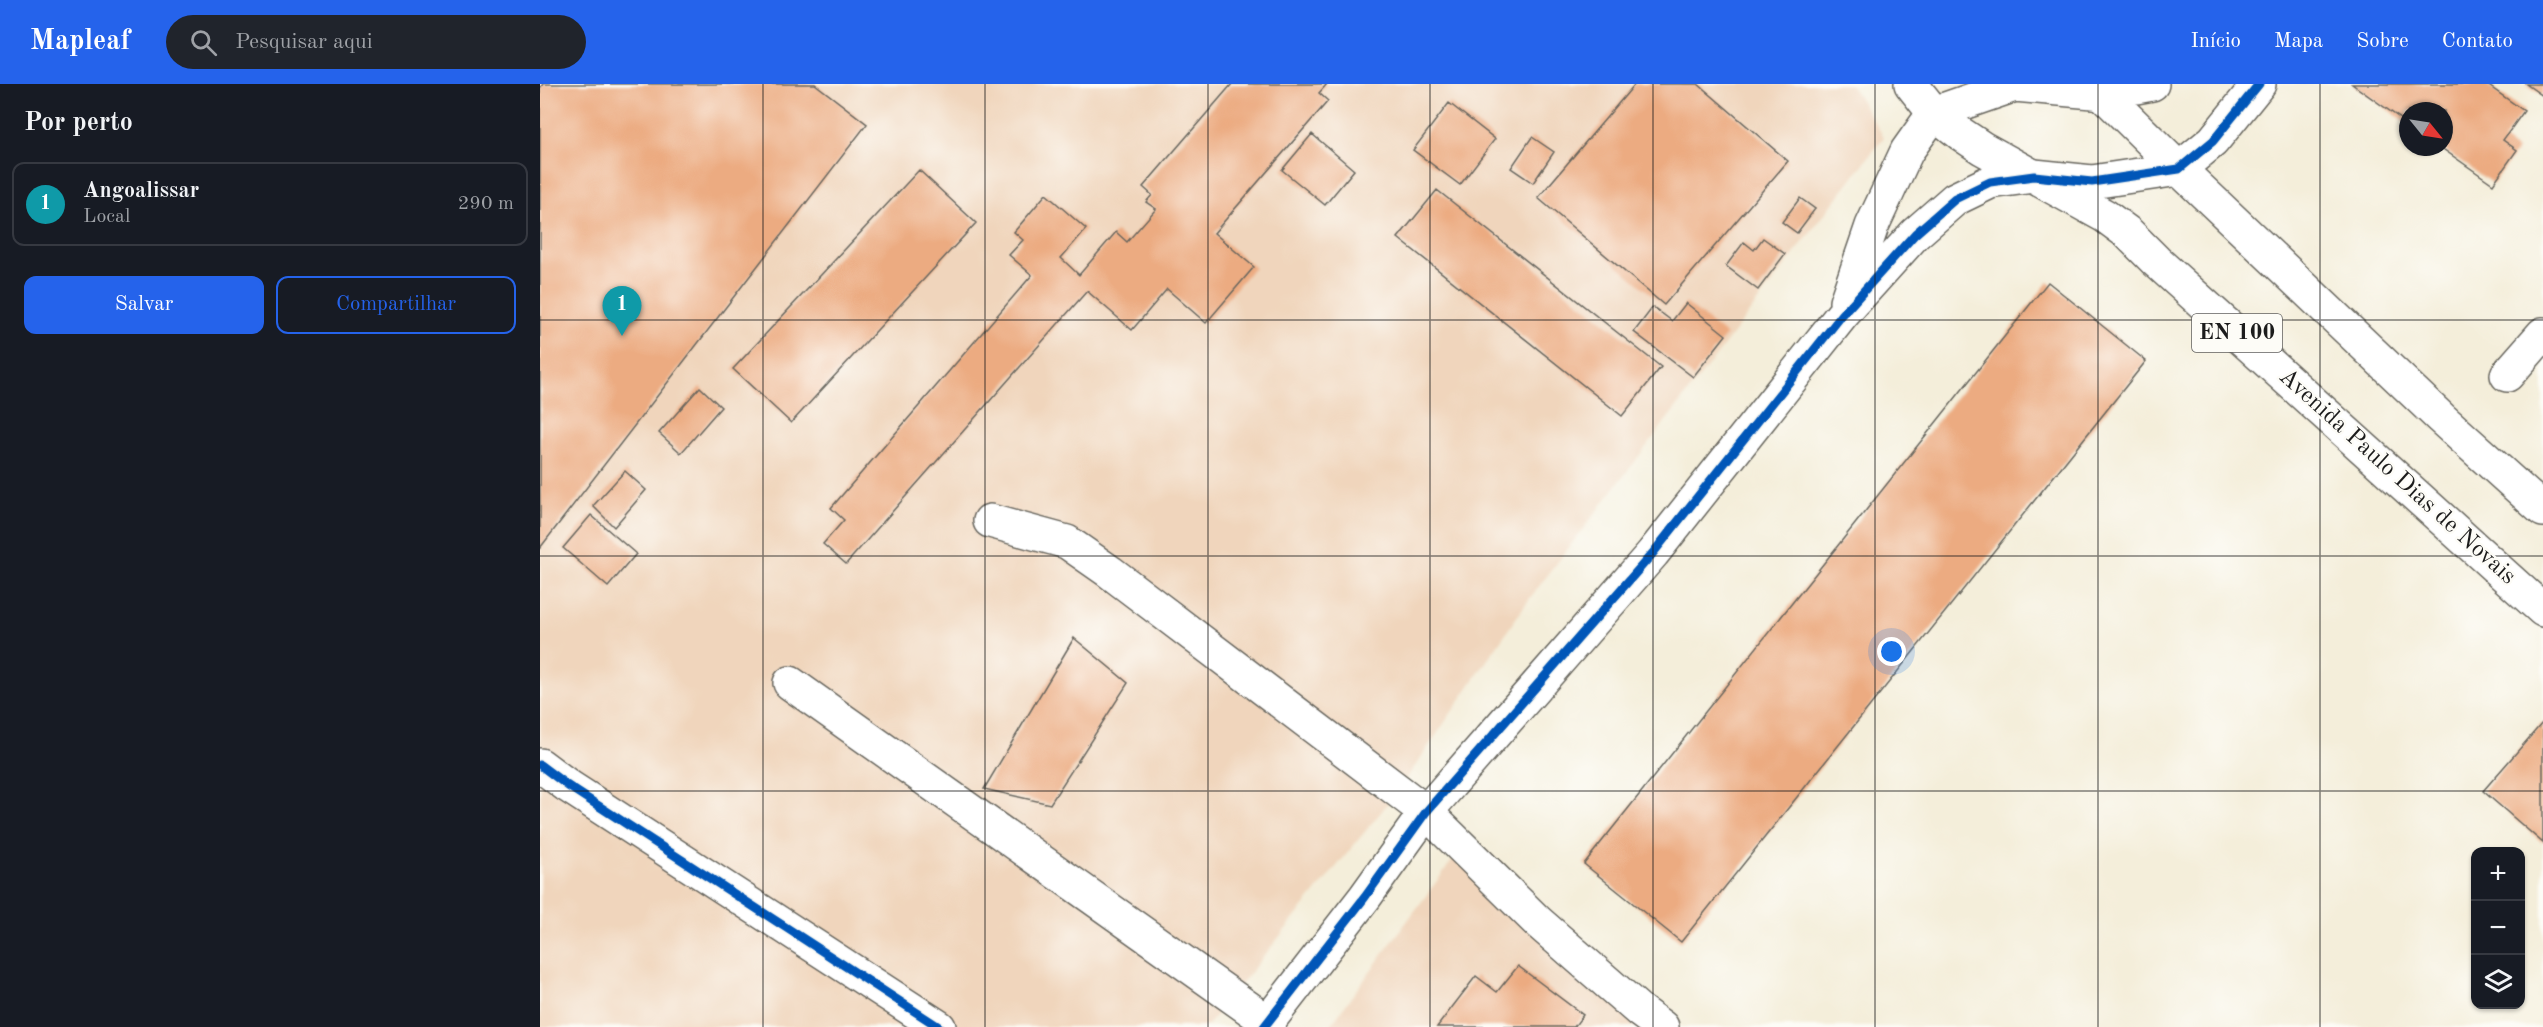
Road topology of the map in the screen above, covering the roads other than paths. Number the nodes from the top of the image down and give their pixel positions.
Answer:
1 (1911, 84) edge
2 (2152, 84) edge
3 (2259, 84) edge
4 (2099, 88) edge
5 (1934, 113) junction
6 (2179, 169) junction
7 (2034, 177) junction
8 (1842, 315) junction
9 (2543, 334) edge
10 (2507, 375) dead end
11 (2543, 510) edge
12 (990, 520) dead end
13 (2543, 610) edge
14 (790, 683) dead end
15 (540, 765) edge
16 (1426, 812) junction
17 (1266, 1025) edge
18 (939, 1027) edge
19 (1662, 1027) edge

1 - 5 street, Avenida Paulo Dias de Novais / EN 100
2 - 4 street
3 - 6 street
4 - 5 street
4 - 6 street, EN 100
5 - 7 street, Avenida Paulo Dias de Novais / EN 100
5 - 8 street
6 - 7 street
6 - 11 street, EN 100
7 - 8 street
7 - 13 street, Avenida Paulo Dias de Novais / EN 100
8 - 16 street
9 - 10 street
12 - 16 street
14 - 17 street
15 - 18 street
16 - 17 street
16 - 19 street

